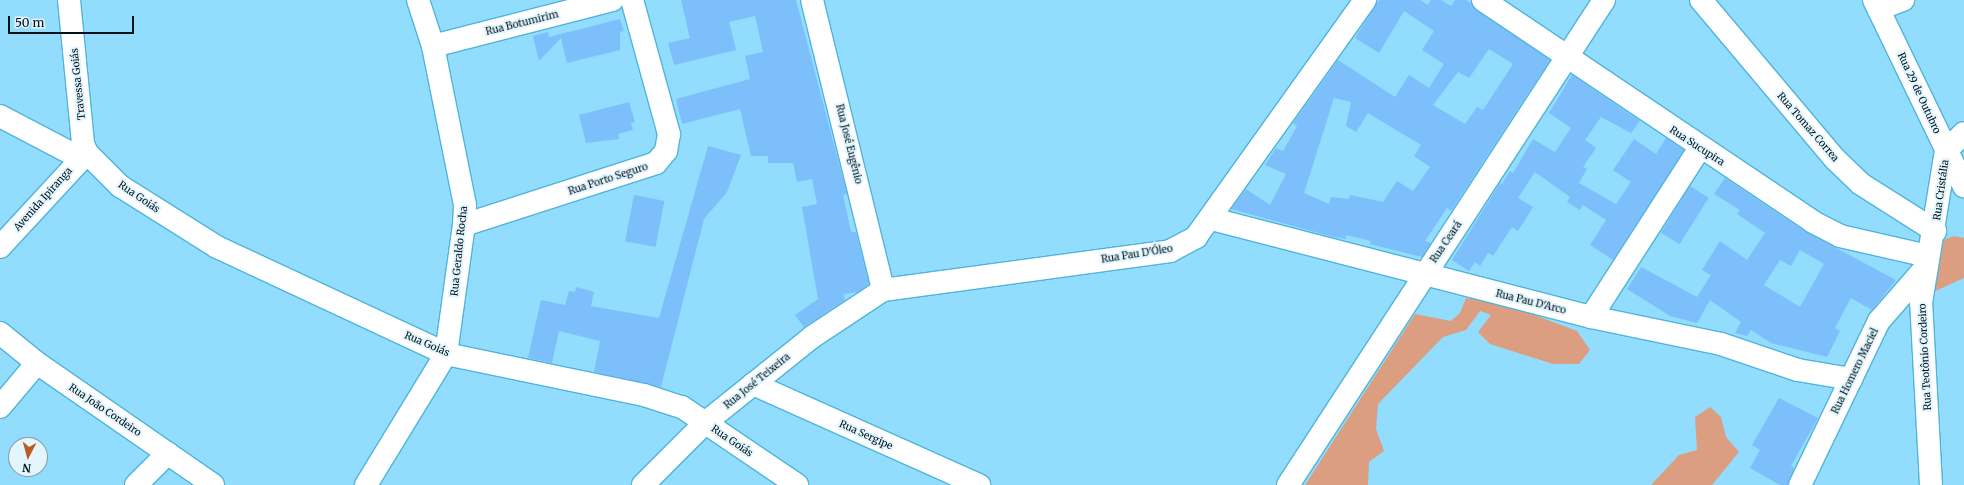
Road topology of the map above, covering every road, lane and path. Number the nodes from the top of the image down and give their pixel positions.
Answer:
1 (69, 0) edge
2 (418, 0) edge
3 (612, 0) edge
4 (632, 0) edge
5 (812, 0) edge
6 (1365, 0) edge
7 (1483, 0) edge
8 (1604, 0) edge
9 (1701, 0) edge
10 (1903, 0) edge
11 (1877, 4) edge
12 (433, 46) junction
13 (1568, 60) junction
14 (0, 116) edge
15 (1964, 133) edge
16 (1700, 148) junction
17 (1946, 151) junction
18 (83, 152) junction
19 (1964, 186) edge
20 (1212, 218) junction
21 (464, 225) junction
22 (1935, 231) junction
23 (0, 247) edge
24 (1927, 261) junction
25 (1424, 275) junction
26 (883, 290) junction
27 (1591, 318) junction
28 (0, 333) edge
29 (446, 354) junction
30 (37, 363) junction
31 (1851, 379) junction
32 (753, 384) junction
33 (0, 407) edge
34 (706, 422) junction
35 (168, 453) junction
36 (136, 485) edge
37 (213, 485) edge
38 (366, 485) edge
39 (643, 485) edge
40 (797, 485) edge
41 (979, 485) edge
42 (1288, 485) edge
43 (1800, 485) edge
44 (1931, 485) edge

1 - 18 street, Travessa Goiás
2 - 12 street, Rua Geraldo Rocha
3 - 12 street, Rua Botumirim
4 - 21 street, Rua Porto Seguro
5 - 26 street, Rua José Eugênio
6 - 20 street, Rua Pau D'Óleo
7 - 13 street, Rua Sucupira
8 - 13 street, Rua Ceará
9 - 22 street, Rua Tomaz Correa
10 - 11 street
11 - 17 street, Rua 29 de Outubro
12 - 21 street, Rua Geraldo Rocha
13 - 16 street, Rua Sucupira
13 - 25 street, Rua Ceará
14 - 18 street, Rua Goiás
15 - 17 street, Rua Cristália
16 - 24 street, Rua Sucupira
16 - 27 street
17 - 19 street, Rua 29 de Outubro
17 - 22 street, Rua Cristália
18 - 23 street, Avenida Ipiranga
18 - 29 street, Rua Goiás
20 - 25 street, Rua Pau D'Arco
20 - 26 street, Rua Pau D'Óleo
21 - 29 street, Rua Geraldo Rocha
22 - 24 street, Rua Teotônio Cordeiro
24 - 31 street, Rua Homero Maciel
24 - 44 street, Rua Teotônio Cordeiro
25 - 27 street, Rua Pau D'Arco
25 - 42 street, Rua Ceará
26 - 32 street, Rua José Teixeira
27 - 31 street, Rua Pau D'Arco
28 - 30 street, Rua João Cordeiro
29 - 34 street, Rua Goiás
29 - 38 street, Rua Geraldo Rocha
30 - 33 street
30 - 35 street, Rua João Cordeiro
31 - 43 street, Rua Homero Maciel
32 - 34 street, Rua José Teixeira
32 - 41 street, Rua Sergipe
34 - 39 street, Rua José Teixeira
34 - 40 street, Rua Goiás
35 - 36 street
35 - 37 street, Rua João Cordeiro

